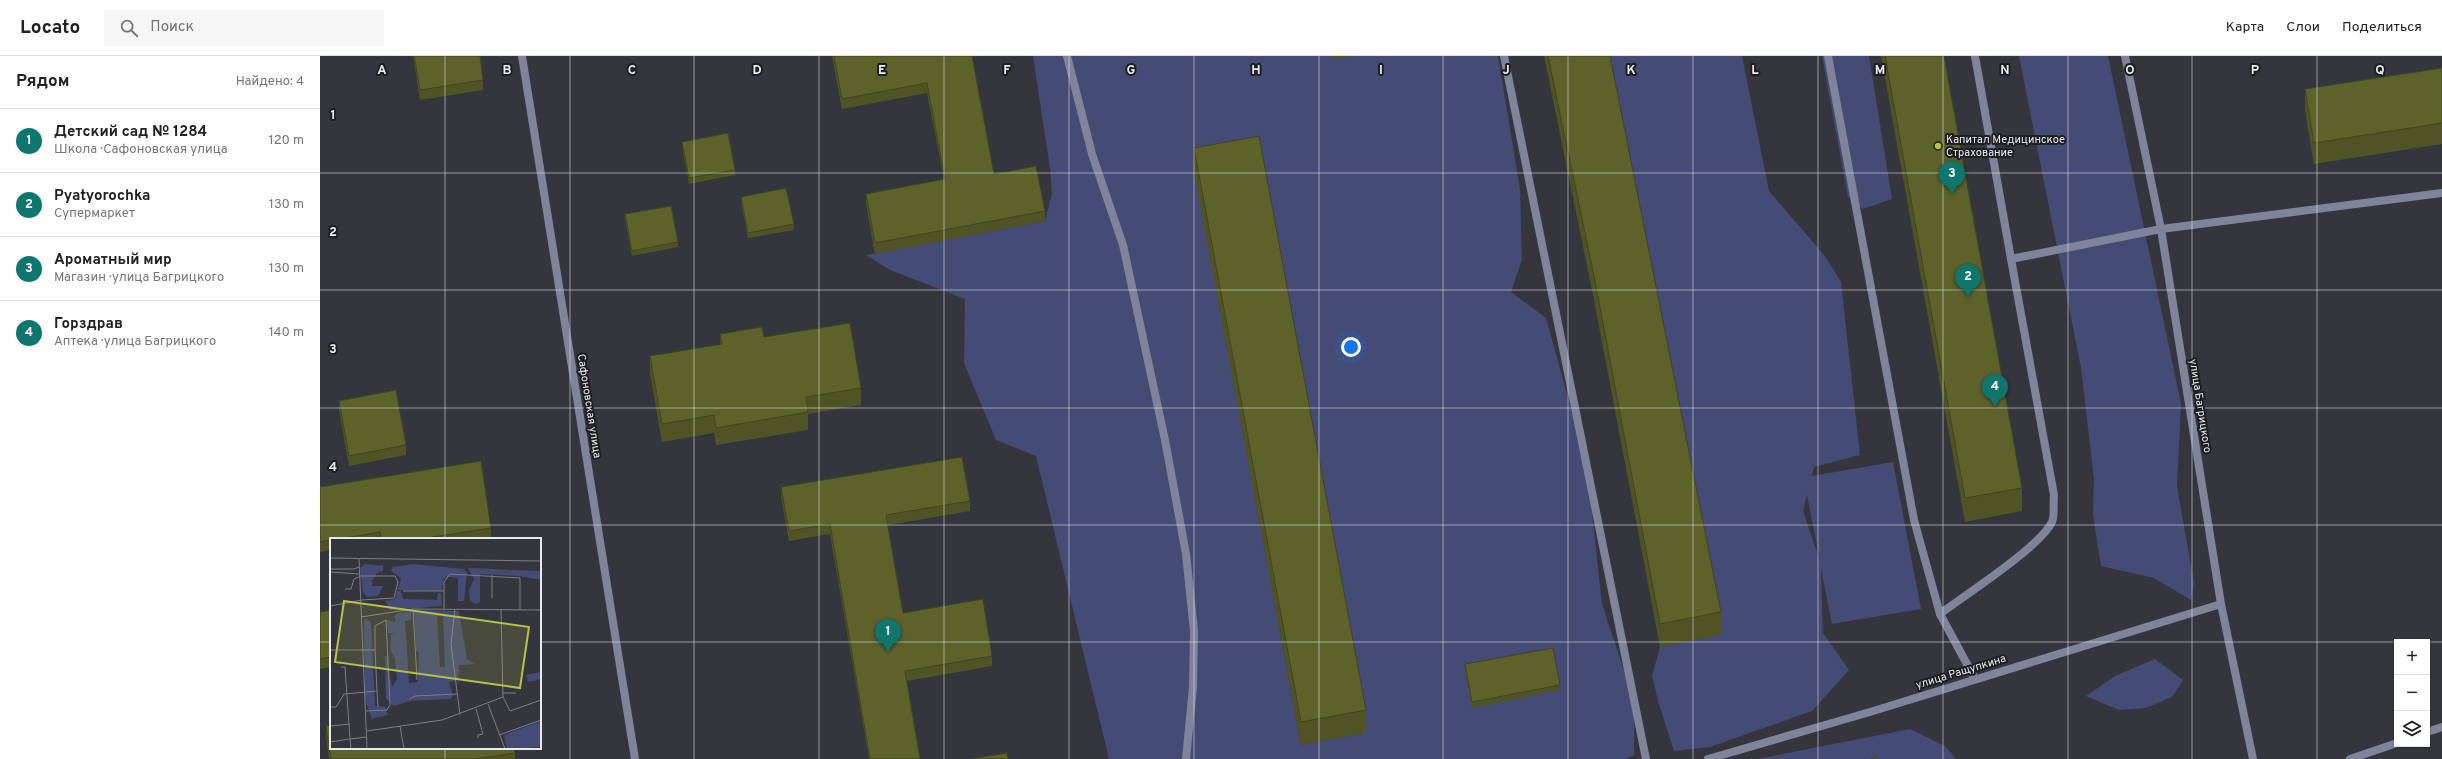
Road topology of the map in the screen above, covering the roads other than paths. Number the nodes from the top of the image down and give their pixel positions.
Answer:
1 (522, 56) edge
2 (1067, 56) edge
3 (1504, 56) edge
4 (1828, 56) edge
5 (1975, 56) edge
6 (2125, 56) edge
7 (2442, 193) edge
8 (2161, 229) junction
9 (2011, 259) junction
10 (2221, 604) junction
11 (1940, 614) junction
12 (1975, 679) junction
13 (2442, 727) edge
14 (2430, 731) edge
15 (2394, 744) edge
16 (635, 759) edge
17 (1186, 759) edge
18 (1646, 759) edge
19 (1708, 759) edge
20 (2252, 759) edge
21 (2350, 759) edge

1 - 16 street, Сафоновская улица
2 - 17 street
3 - 18 street
4 - 11 street
5 - 9 street
6 - 8 street, улица Багрицкого
7 - 8 street
8 - 9 street
8 - 10 street, улица Багрицкого
9 - 11 street
10 - 12 street, улица Ращупкина
10 - 20 street, улица Багрицкого
11 - 12 street
12 - 19 street, улица Ращупкина
13 - 14 street
15 - 21 street

